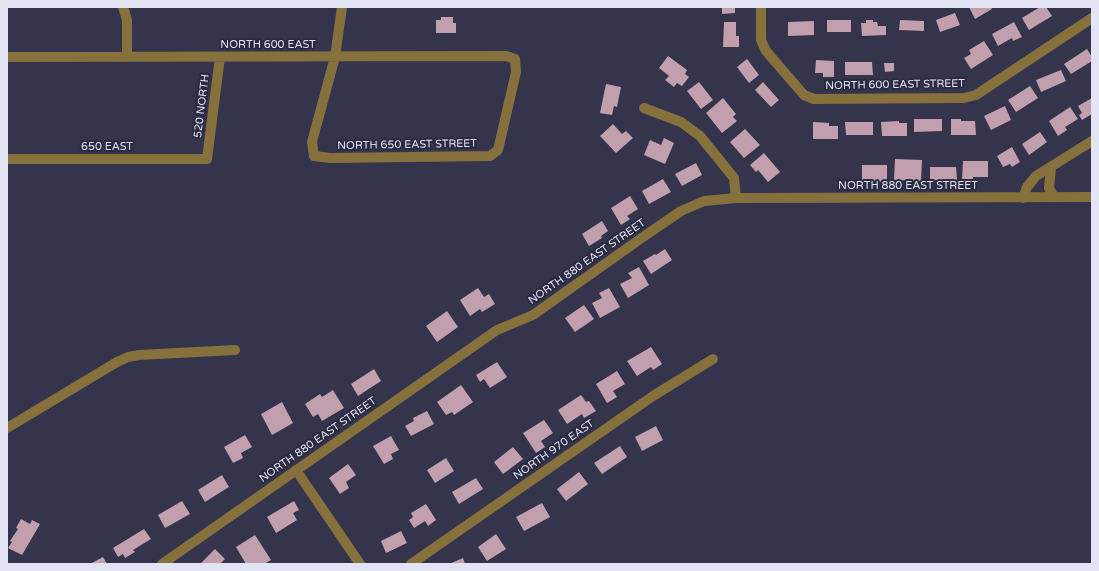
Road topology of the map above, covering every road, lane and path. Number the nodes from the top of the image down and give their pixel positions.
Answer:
1 (123, 7) edge
2 (342, 7) edge
3 (761, 7) edge
4 (1092, 18) edge
5 (7, 57) edge
6 (126, 57) junction
7 (220, 57) junction
8 (335, 57) junction
9 (644, 108) dead end
10 (1092, 141) edge
11 (498, 150) joint
12 (207, 158) joint
13 (7, 160) edge
14 (1051, 168) junction
15 (1054, 197) junction
16 (1092, 197) edge
17 (736, 198) junction
18 (1023, 198) junction
19 (235, 350) dead end
20 (713, 358) dead end
21 (7, 428) edge
22 (296, 470) junction
23 (162, 564) edge
24 (360, 564) edge
25 (411, 564) edge

1 - 6 street
2 - 8 street
3 - 4 street, NORTH 600 EAST STREET
5 - 6 street, NORTH 600 EAST
6 - 7 street, NORTH 600 EAST
7 - 8 street, NORTH 600 EAST
7 - 12 street, 520 NORTH
8 - 11 street, NORTH 600 EAST
8 - 11 street, NORTH 650 EAST STREET
9 - 17 street
10 - 14 street
12 - 13 street, 650 EAST
14 - 15 street
14 - 18 street
15 - 16 street, NORTH 880 EAST STREET
15 - 18 street, NORTH 880 EAST STREET
17 - 18 street, NORTH 880 EAST STREET
17 - 22 street, NORTH 880 EAST STREET
19 - 21 street
20 - 25 street, NORTH 970 EAST
22 - 23 street, NORTH 880 EAST STREET
22 - 24 street

